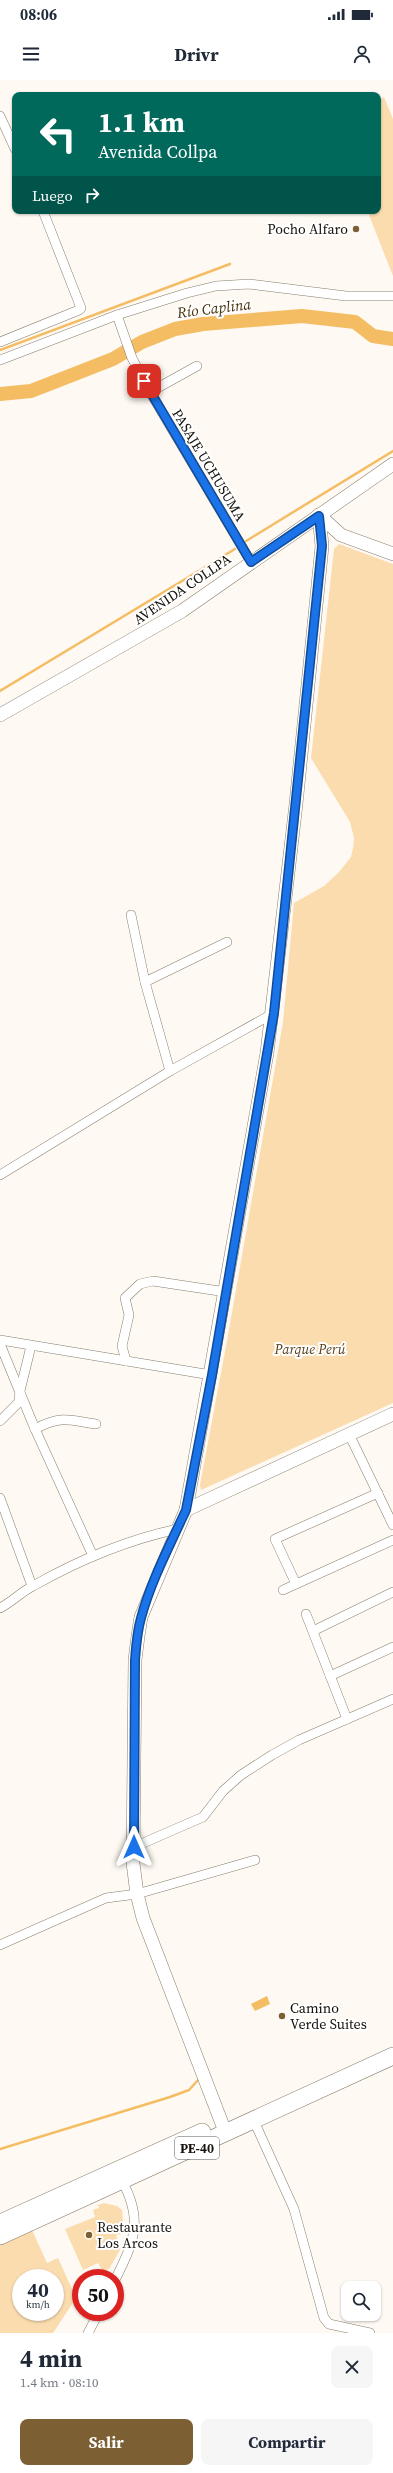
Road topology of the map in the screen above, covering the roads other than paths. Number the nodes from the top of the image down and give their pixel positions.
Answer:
1 (0, 116) edge
2 (12, 142) edge
3 (44, 214) edge
4 (393, 296) edge
5 (117, 315) junction
6 (0, 342) edge
7 (0, 360) edge
8 (197, 366) dead end
9 (150, 392) junction
10 (393, 464) edge
11 (319, 516) junction
12 (393, 554) edge
13 (251, 562) junction
14 (0, 715) edge
15 (131, 915) dead end
16 (227, 942) dead end
17 (145, 982) junction
18 (274, 1013) junction
19 (170, 1071) junction
20 (0, 1175) edge
21 (226, 1292) junction
22 (0, 1340) edge
23 (0, 1344) edge
24 (31, 1346) junction
25 (126, 1361) junction
26 (212, 1375) junction
27 (20, 1391) junction
28 (393, 1414) edge
29 (0, 1421) edge
30 (96, 1424) dead end
31 (35, 1429) junction
32 (350, 1434) junction
33 (378, 1494) junction
34 (0, 1498) edge
35 (186, 1510) junction
36 (393, 1525) edge
37 (178, 1529) junction
38 (393, 1540) edge
39 (93, 1556) junction
40 (296, 1584) junction
41 (32, 1586) junction
42 (283, 1590) dead end
43 (393, 1592) edge
44 (0, 1608) edge
45 (306, 1614) dead end
46 (313, 1631) junction
47 (393, 1647) edge
48 (330, 1676) junction
49 (393, 1698) edge
50 (347, 1719) junction
51 (134, 1847) junction
52 (255, 1860) dead end
53 (137, 1894) junction
54 (0, 1945) edge
55 (387, 2053) edge
56 (271, 2107) junction
57 (254, 2121) junction
58 (224, 2129) junction
59 (119, 2176) junction
60 (31, 2215) junction
61 (0, 2223) edge
62 (0, 2236) edge
63 (120, 2269) edge
64 (94, 2321) edge
65 (88, 2333) edge
66 (370, 2333) edge

1 - 2 street
3 - 6 street
4 - 5 street
5 - 7 street
5 - 9 street, PASAJE UCHUSUMA
8 - 9 street
9 - 13 street, PASAJE UCHUSUMA
10 - 11 main road, AVENIDA COLLPA
11 - 12 main road
11 - 13 main road, AVENIDA COLLPA
11 - 18 main road
13 - 14 main road, AVENIDA COLLPA
15 - 17 street
16 - 17 street
17 - 19 street
18 - 19 street
18 - 21 main road
19 - 20 street
21 - 25 street
21 - 26 main road
22 - 24 street
23 - 27 street
24 - 25 street
24 - 27 street
25 - 26 street
26 - 35 main road
27 - 29 street
27 - 31 street
28 - 32 main road
30 - 31 street
31 - 39 street
32 - 33 street
32 - 35 main road
33 - 36 street
33 - 40 street
34 - 41 street
35 - 37 main road
37 - 39 street
37 - 51 main road
38 - 40 street
39 - 41 street
40 - 42 street
41 - 44 street
43 - 46 street
45 - 46 street
46 - 48 street
47 - 48 street
48 - 50 street
49 - 50 street
50 - 51 street
51 - 53 main road
52 - 53 street
53 - 54 street
53 - 58 main road
55 - 56 highway, PE-40
56 - 57 highway, PE-40
56 - 58 highway, PE-40
57 - 58 highway, PE-40
57 - 66 street
58 - 59 highway, PE-40
59 - 60 highway, PE-40
59 - 63 street
60 - 61 highway, PE-40
60 - 62 highway, PE-40
64 - 65 street

